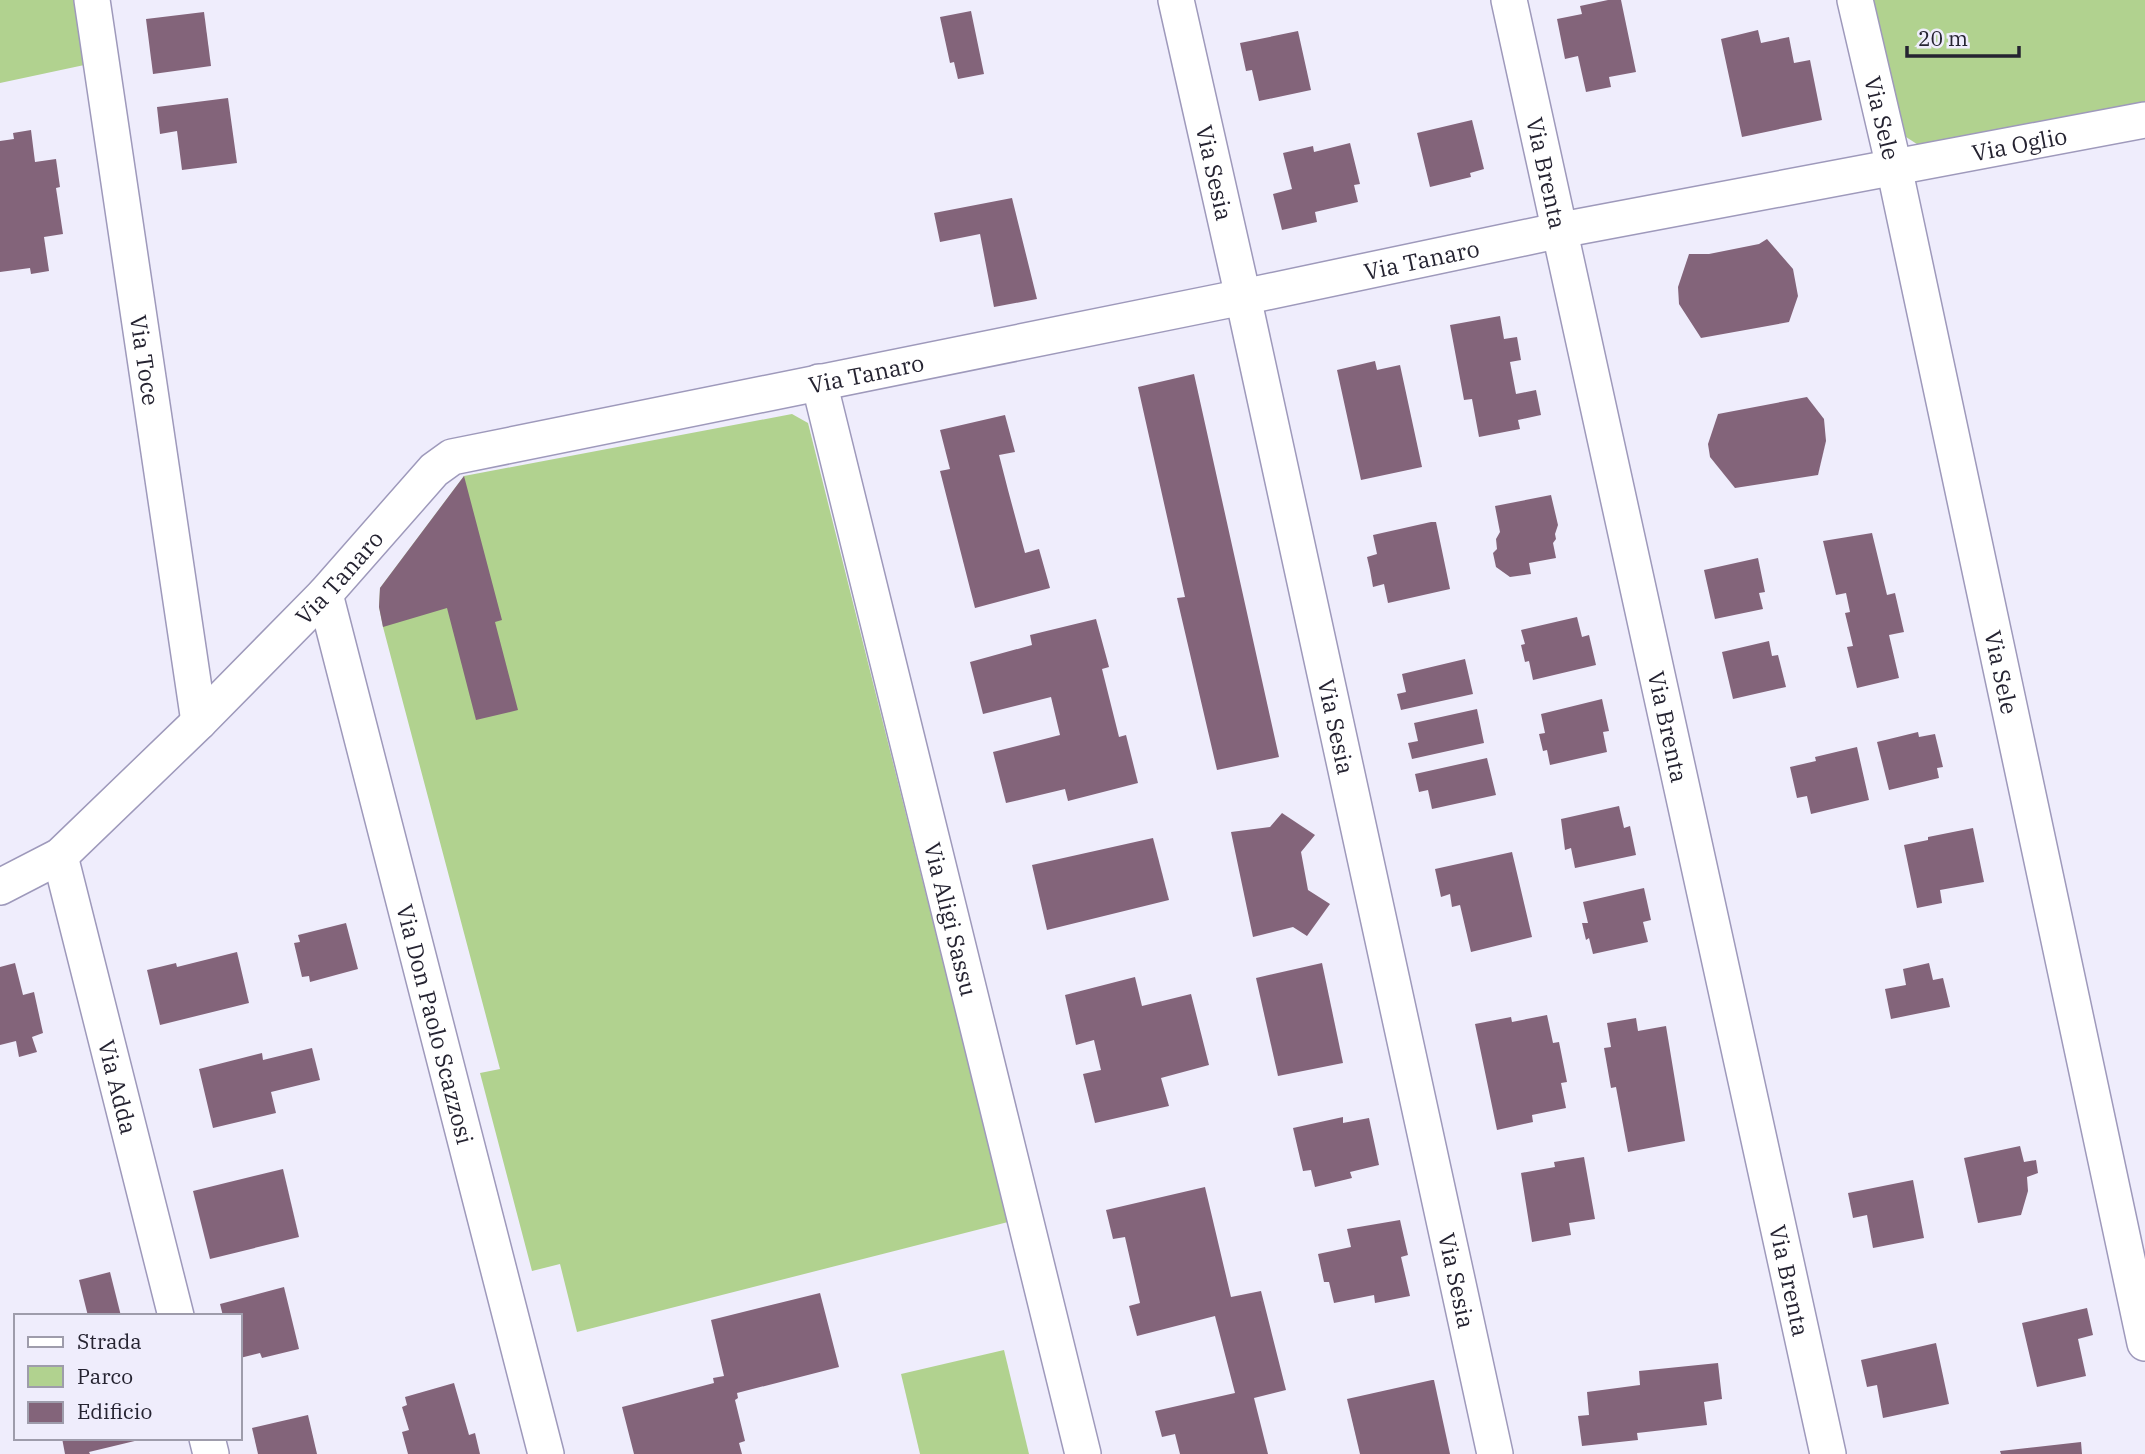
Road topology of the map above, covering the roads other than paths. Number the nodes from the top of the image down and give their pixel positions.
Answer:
1 (92, 0) edge
2 (1177, 0) edge
3 (1508, 0) edge
4 (1855, 0) edge
5 (2145, 120) edge
6 (1894, 167) junction
7 (1560, 230) junction
8 (1244, 297) junction
9 (819, 382) junction
10 (325, 594) junction
11 (200, 722) junction
12 (60, 856) junction
13 (0, 887) edge
14 (175, 1314) edge
15 (2145, 1343) edge
16 (546, 1454) edge
17 (1083, 1454) edge
18 (1495, 1454) edge
19 (1828, 1454) edge

1 - 11 street, Via Toce
2 - 8 street, Via Sesia
3 - 7 street, Via Brenta
4 - 6 street, Via Sele
5 - 6 street, Via Oglio
6 - 7 street, Via Tanaro
6 - 15 street, Via Sele
7 - 8 street, Via Tanaro
7 - 19 street, Via Brenta
8 - 9 street, Via Tanaro
8 - 18 street, Via Sesia
9 - 10 street, Via Tanaro
9 - 17 street, Via Aligi Sassu
10 - 11 street, Via Tanaro
10 - 16 street, Via Don Paolo Scazzosi
11 - 12 street, Via Tanaro
12 - 13 street, Via Tanaro
12 - 14 street, Via Adda

